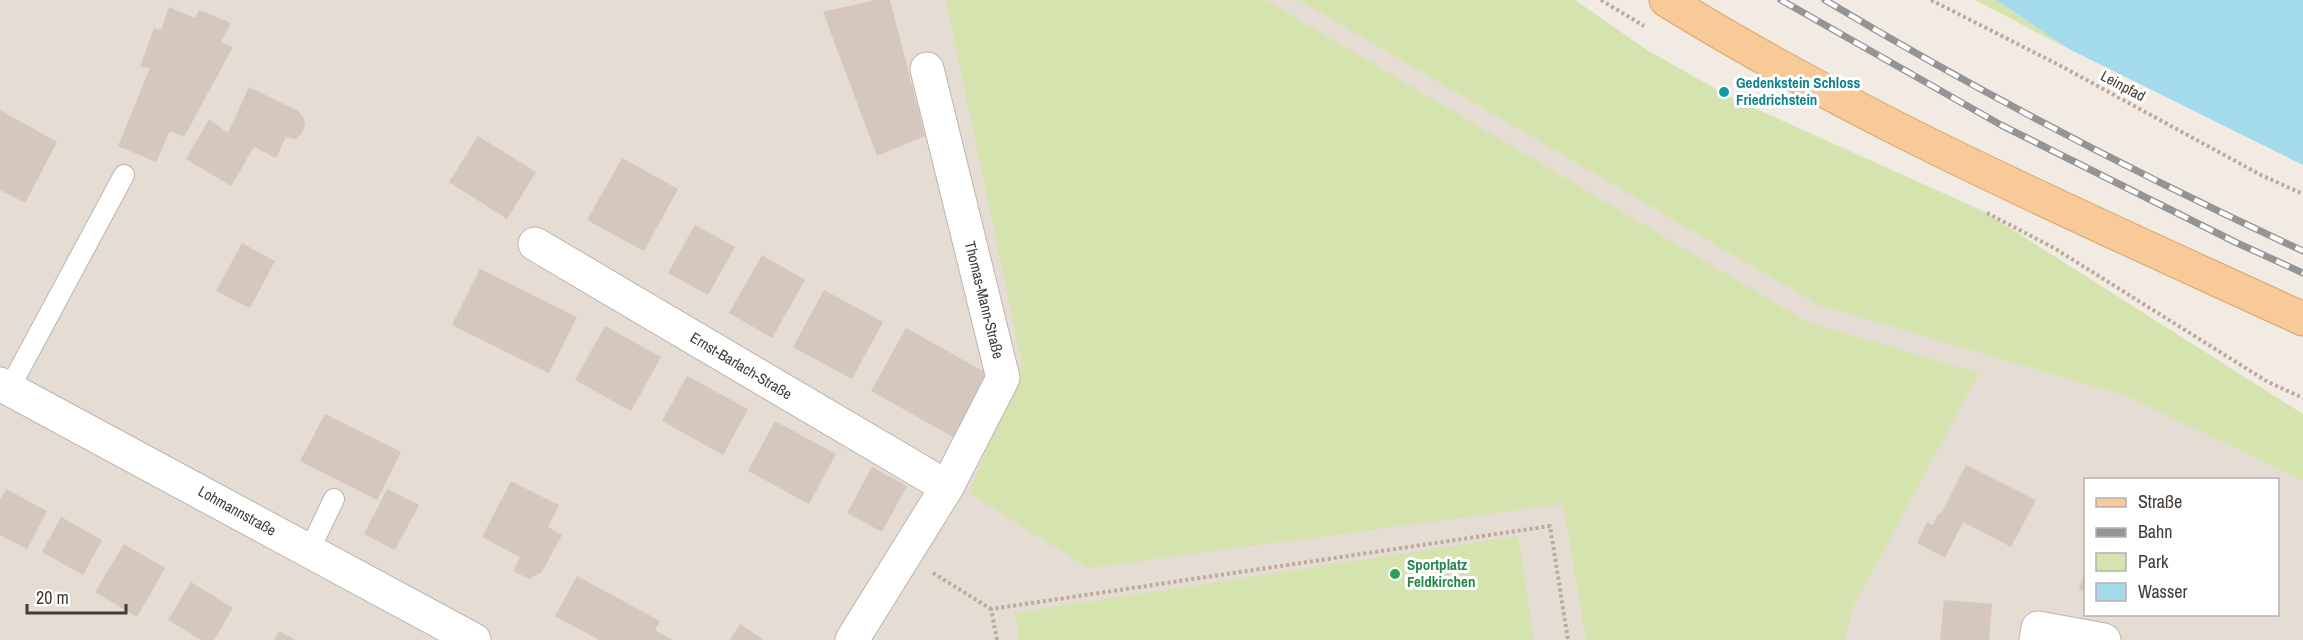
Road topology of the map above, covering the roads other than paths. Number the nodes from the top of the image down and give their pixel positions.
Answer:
1 (1666, 0) edge
2 (927, 69) dead end
3 (124, 175) dead end
4 (535, 244) dead end
5 (2303, 320) edge
6 (4, 387) edge
7 (947, 487) junction
8 (334, 499) dead end
9 (309, 551) junction
10 (443, 632) edge
11 (474, 640) edge
12 (852, 640) edge
13 (2036, 640) edge
14 (2104, 640) edge

1 - 5 main road
2 - 7 street, Thomas-Mann-Straße
3 - 6 lane
4 - 7 street, Ernst-Barlach-Straße
6 - 9 street, Lohmannstraße
7 - 12 street, Thomas-Mann-Straße
8 - 9 lane
9 - 10 street, Lohmannstraße
10 - 11 street, Lohmannstraße
13 - 14 street

